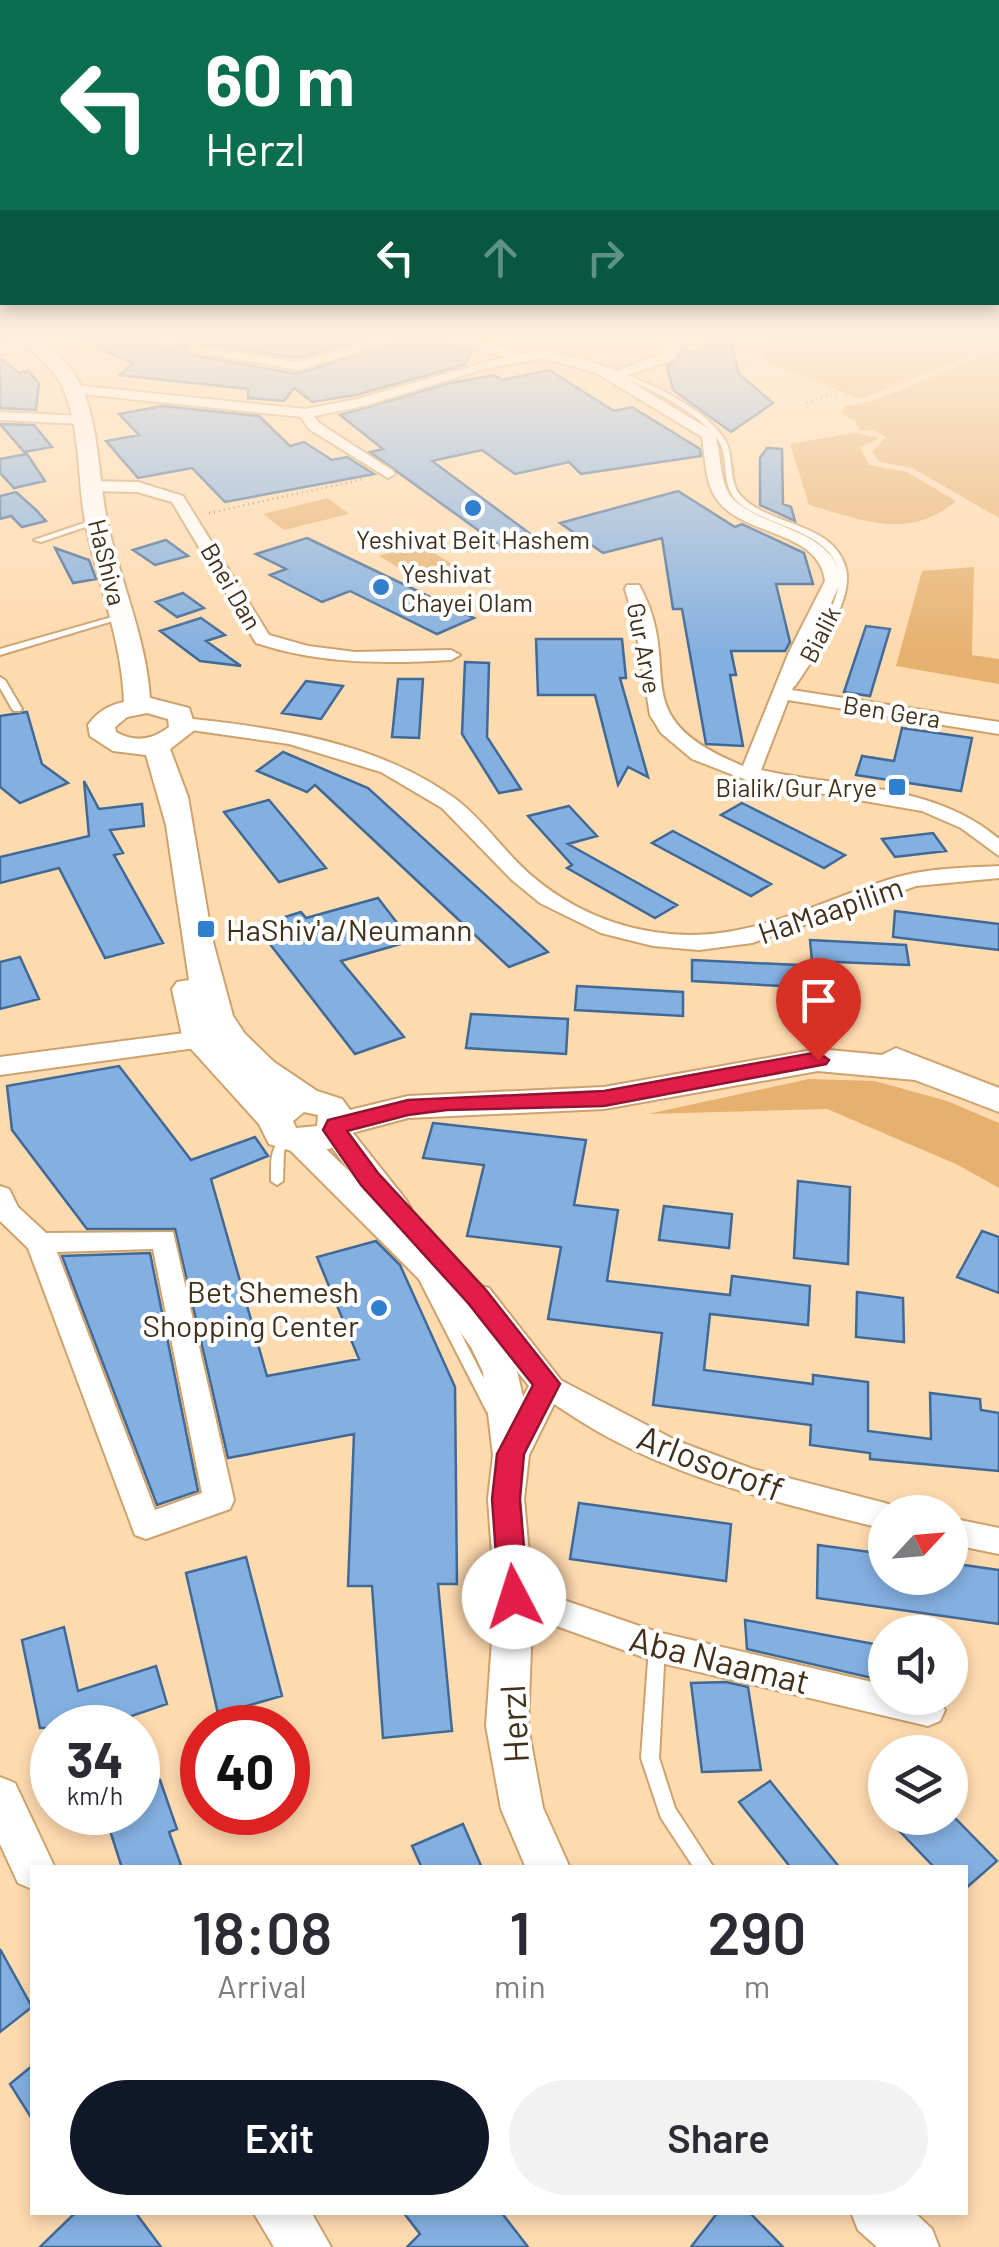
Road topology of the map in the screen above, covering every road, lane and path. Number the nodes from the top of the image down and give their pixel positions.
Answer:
1 (85, 442) edge
2 (338, 442) edge
3 (712, 442) edge
4 (388, 474) joint
5 (90, 486) junction
6 (191, 516) junction
7 (96, 522) junction
8 (38, 540) dead end
9 (633, 589) dead end
10 (122, 617) junction
11 (0, 652) edge
12 (451, 655) dead end
13 (0, 680) edge
14 (784, 694) junction
15 (137, 706) junction
16 (16, 709) dead end
17 (184, 724) junction
18 (999, 728) edge
19 (155, 745) junction
20 (749, 774) junction
21 (999, 850) edge
22 (999, 872) edge
23 (190, 916) junction
24 (200, 1040) junction
25 (0, 1066) edge
26 (999, 1101) edge
27 (325, 1115) junction
28 (286, 1134) junction
29 (277, 1181) dead end
30 (0, 1195) edge
31 (40, 1243) junction
32 (547, 1384) junction
33 (507, 1429) junction
34 (868, 1512) edge
35 (968, 1535) edge
36 (999, 1540) edge
37 (514, 1597) junction
38 (657, 1647) junction
39 (868, 1696) edge
40 (0, 1796) edge
41 (32, 1865) edge
42 (547, 1865) edge
43 (703, 1865) edge
44 (280, 2215) edge
45 (879, 2215) edge
46 (306, 2247) edge
47 (914, 2247) edge

1 - 5 main road, HaShiva
2 - 4 street
3 - 14 street, Bialik
4 - 6 path
5 - 6 street, Bnei Dan
5 - 7 main road, HaShiva
6 - 12 street, Bnei Dan
7 - 8 lane
7 - 10 main road, HaShiva
9 - 20 street, Gur Arye
10 - 11 lane
10 - 15 main road, HaShiva
13 - 16 lane
14 - 18 street, Ben Gera
14 - 20 street, Bialik
15 - 17 main road
15 - 19 main road
17 - 19 main road
17 - 22 street, HaMaapilim
19 - 23 main road
20 - 21 street
23 - 24 main road
23 - 27 main road
24 - 25 street
24 - 28 main road
26 - 27 main road
27 - 28 main road
27 - 32 street
28 - 29 lane
28 - 33 street, Herzl
30 - 31 street
31 - 31 street
32 - 33 street, Herzl
32 - 33 street
32 - 34 street, Arlosoroff
33 - 37 street, Herzl
35 - 36 street
37 - 38 street, Aba Naamat
37 - 42 street, Herzl
38 - 39 street, Aba Naamat
38 - 43 lane
40 - 41 street
44 - 46 street
45 - 47 street

